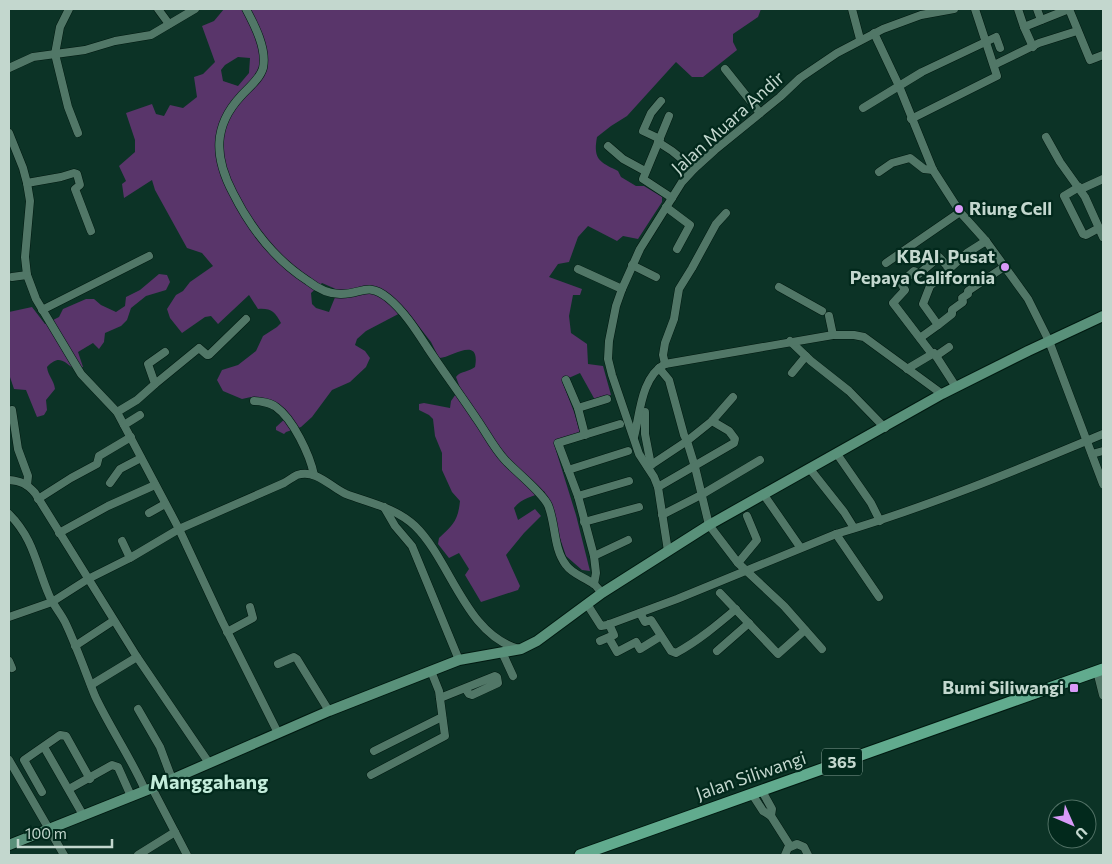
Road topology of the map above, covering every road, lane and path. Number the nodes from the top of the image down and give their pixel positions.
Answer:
1 (69, 9) edge
2 (158, 9) edge
3 (195, 9) edge
4 (246, 9) edge
5 (852, 9) edge
6 (954, 9) edge
7 (975, 9) edge
8 (1018, 9) edge
9 (1037, 9) edge
10 (1069, 9) edge
11 (920, 12) edge
12 (1041, 20) junction
13 (169, 24) junction
14 (1024, 27) junction
15 (1077, 31) junction
16 (874, 33) junction
17 (860, 39) junction
18 (986, 42) junction
19 (1033, 47) junction
20 (1000, 48) dead end
21 (55, 54) junction
22 (1103, 55) edge
23 (994, 65) junction
24 (9, 68) edge
25 (725, 69) dead end
26 (899, 86) junction
27 (660, 101) dead end
28 (863, 108) dead end
29 (760, 113) junction
30 (669, 116) dead end
31 (911, 119) junction
32 (9, 133) edge
33 (78, 133) dead end
34 (1046, 137) dead end
35 (659, 141) junction
36 (608, 146) dead end
37 (694, 169) junction
38 (933, 170) junction
39 (645, 171) junction
40 (879, 172) dead end
41 (1103, 179) edge
42 (27, 183) junction
43 (1080, 188) junction
44 (672, 198) junction
45 (666, 208) junction
46 (960, 212) junction
47 (726, 213) dead end
48 (1099, 228) junction
49 (91, 231) dead end
50 (1103, 237) edge
51 (986, 241) junction
52 (677, 249) dead end
53 (149, 256) dead end
54 (886, 263) dead end
55 (632, 266) junction
56 (1004, 267) junction
57 (949, 268) junction
58 (578, 270) dead end
59 (27, 275) junction
60 (12, 277) dead end
61 (656, 277) dead end
62 (779, 286) dead end
63 (622, 289) junction
64 (42, 310) junction
65 (822, 311) dead end
66 (829, 316) dead end
67 (1103, 316) edge
68 (246, 319) dead end
69 (938, 326) junction
70 (832, 335) junction
71 (920, 338) junction
72 (790, 341) junction
73 (1049, 341) junction
74 (949, 348) dead end
75 (165, 352) dead end
76 (934, 355) junction
77 (806, 356) junction
78 (662, 366) junction
79 (907, 369) junction
80 (792, 372) dead end
81 (566, 380) dead end
82 (155, 384) junction
83 (956, 387) junction
84 (942, 394) junction
85 (733, 397) dead end
86 (607, 399) dead end
87 (254, 401) dead end
88 (578, 408) junction
89 (12, 410) dead end
90 (118, 412) junction
91 (646, 412) dead end
92 (140, 415) dead end
93 (712, 421) junction
94 (620, 424) dead end
95 (124, 425) junction
96 (885, 428) junction
97 (1103, 434) edge
98 (585, 435) junction
99 (131, 437) junction
100 (634, 438) junction
101 (687, 441) junction
102 (1087, 441) junction
103 (1103, 450) edge
104 (628, 452) dead end
105 (837, 454) junction
106 (1092, 454) junction
107 (141, 458) junction
108 (760, 460) dead end
109 (649, 466) junction
110 (695, 467) junction
111 (810, 469) junction
112 (568, 470) junction
113 (314, 475) junction
114 (9, 480) edge
115 (629, 481) dead end
116 (110, 483) dead end
117 (1103, 484) edge
118 (27, 485) junction
119 (155, 486) junction
120 (658, 488) junction
121 (701, 495) junction
122 (764, 495) junction
123 (578, 496) junction
124 (38, 499) junction
125 (165, 504) junction
126 (384, 506) junction
127 (640, 507) dead end
128 (148, 513) dead end
129 (9, 514) edge
130 (662, 515) junction
131 (747, 516) dead end
132 (880, 521) junction
133 (584, 522) junction
134 (709, 526) junction
135 (854, 528) junction
136 (180, 531) junction
137 (59, 533) junction
138 (836, 534) junction
139 (628, 540) dead end
140 (122, 541) dead end
141 (800, 547) junction
142 (668, 551) junction
143 (594, 556) junction
144 (130, 558) junction
145 (738, 563) junction
146 (746, 570) junction
147 (89, 581) junction
148 (594, 584) junction
149 (602, 593) junction
150 (720, 593) dead end
151 (879, 597) dead end
152 (52, 602) junction
153 (587, 604) junction
154 (250, 607) dead end
155 (736, 609) junction
156 (640, 613) junction
157 (9, 617) edge
158 (113, 620) junction
159 (749, 623) junction
160 (609, 624) junction
161 (805, 630) junction
162 (227, 632) junction
163 (661, 636) junction
164 (609, 638) junction
165 (600, 641) dead end
166 (75, 646) junction
167 (521, 649) junction
168 (822, 649) dead end
169 (717, 651) dead end
170 (502, 652) junction
171 (136, 657) junction
172 (459, 660) junction
173 (278, 664) dead end
174 (1100, 670) edge
175 (431, 671) junction
176 (513, 676) dead end
177 (91, 685) junction
178 (465, 688) dead end
179 (1103, 695) edge
180 (440, 698) junction
181 (138, 710) dead end
182 (328, 711) junction
183 (442, 717) junction
184 (278, 733) junction
185 (44, 746) junction
186 (374, 751) dead end
187 (19, 752) dead end
188 (9, 760) edge
189 (24, 760) junction
190 (209, 763) junction
191 (11, 769) edge
192 (371, 775) dead end
193 (90, 779) junction
194 (172, 779) junction
195 (69, 789) junction
196 (148, 789) junction
197 (42, 792) dead end
198 (757, 793) junction
199 (131, 796) junction
200 (83, 815) junction
201 (48, 830) junction
202 (175, 832) junction
203 (9, 845) edge
204 (790, 846) junction
205 (64, 855) edge
206 (138, 855) edge
207 (187, 855) edge
208 (580, 855) edge
209 (785, 855) edge
210 (808, 855) edge

1 - 21 street
2 - 13 street
3 - 13 street
4 - 148 street
5 - 17 street
6 - 11 street, Jalan Muara Andir
7 - 18 street
8 - 14 street
9 - 12 street
10 - 12 street
10 - 15 street
11 - 16 street, Jalan Muara Andir
12 - 14 street
13 - 21 street
14 - 19 street
15 - 19 street
15 - 22 street
16 - 17 street, Jalan Muara Andir
16 - 26 street
17 - 29 street, Jalan Muara Andir
18 - 20 street
18 - 23 street
18 - 26 street
19 - 23 street
21 - 24 street
21 - 33 street
23 - 31 street
25 - 29 street
26 - 28 street
26 - 31 street
27 - 35 street
29 - 37 street, Jalan Muara Andir
30 - 35 street
31 - 38 street
32 - 42 street
34 - 43 street
35 - 37 street
35 - 39 street
36 - 39 street
37 - 44 street, Jalan Muara Andir
38 - 40 street
38 - 46 street
39 - 44 street
41 - 43 street
42 - 49 street
42 - 59 street
43 - 48 street
43 - 48 street
44 - 45 street, Jalan Muara Andir
45 - 52 street
45 - 55 street, Jalan Muara Andir
46 - 51 street
46 - 54 street
47 - 78 street
48 - 50 street
51 - 56 street
51 - 57 street
53 - 64 street
55 - 61 street
55 - 63 street, Jalan Muara Andir
56 - 69 street
56 - 73 street
57 - 69 street
57 - 71 street
58 - 63 street
59 - 60 street
59 - 64 street
62 - 65 street
63 - 100 street, Jalan Muara Andir
64 - 90 street
66 - 70 street
67 - 73 main road
68 - 82 street
69 - 71 street
70 - 72 street
70 - 79 street
71 - 76 street
72 - 77 street
72 - 78 street
73 - 83 main road
73 - 102 street
74 - 76 street
75 - 82 street
76 - 79 street
76 - 83 street
77 - 80 street
77 - 96 street
78 - 100 street
78 - 101 street
79 - 84 street
81 - 88 street
82 - 90 street
83 - 84 main road
84 - 96 main road
85 - 93 street
86 - 88 street
87 - 113 street
88 - 98 street
89 - 118 street
90 - 95 street
91 - 109 street
92 - 95 street
93 - 101 street
93 - 110 street
94 - 98 street
95 - 99 street
96 - 105 main road
97 - 102 street
98 - 112 street
99 - 107 street
99 - 124 street
100 - 109 street, Jalan Muara Andir
101 - 109 street
101 - 110 street
102 - 106 street
102 - 132 street
103 - 106 street
104 - 112 street
105 - 111 main road
105 - 132 street
106 - 117 street
107 - 116 street
107 - 119 street
108 - 121 street
109 - 120 street, Jalan Muara Andir
110 - 120 street
110 - 121 street
111 - 122 main road
111 - 135 street
112 - 123 street
113 - 126 street
113 - 136 street
114 - 118 street
115 - 123 street
118 - 124 street
119 - 125 street
119 - 137 street
120 - 130 street, Jalan Muara Andir
121 - 130 street
121 - 134 street
122 - 134 main road
122 - 141 street
123 - 133 street
124 - 137 street
125 - 128 street
125 - 136 street
126 - 167 street
126 - 172 street
127 - 133 street
129 - 152 street
130 - 142 street, Jalan Muara Andir
131 - 145 street
132 - 135 street
133 - 143 street
134 - 142 main road
134 - 145 street
135 - 138 street
136 - 144 street
136 - 162 street
137 - 147 street
138 - 141 street
138 - 151 street
139 - 143 street
140 - 144 street
141 - 146 street
142 - 149 main road
143 - 148 street
144 - 147 street
145 - 146 street
146 - 156 street
146 - 161 street
147 - 152 street
147 - 158 street
148 - 149 street
149 - 153 main road
150 - 155 street
152 - 157 street
152 - 166 street
153 - 160 street
153 - 167 main road
154 - 162 street
155 - 159 street
155 - 163 street
156 - 160 street
156 - 163 street
158 - 166 street
158 - 171 street
159 - 161 street
159 - 169 street
160 - 164 street
161 - 168 street
162 - 184 street
163 - 164 street
164 - 165 street
166 - 177 street
167 - 170 main road
170 - 172 main road
170 - 176 street
171 - 177 street
171 - 190 street
172 - 175 main road
173 - 182 street
174 - 179 street
174 - 198 main road, Jalan Siliwangi / 365
175 - 180 street
175 - 182 main road
177 - 196 street
178 - 180 street
180 - 183 street
181 - 194 street
182 - 184 main road
183 - 186 street
183 - 192 street
184 - 190 main road
185 - 189 street
185 - 193 street
185 - 195 street
187 - 189 street
188 - 191 street
189 - 197 street
190 - 194 main road
191 - 201 street
193 - 195 street
193 - 199 street
194 - 196 main road
195 - 200 street
196 - 199 main road
196 - 202 street
198 - 204 street
198 - 208 main road, Jalan Siliwangi / 365
199 - 200 main road
200 - 201 main road
201 - 203 main road
201 - 205 street
202 - 206 street
202 - 207 street
204 - 209 street
204 - 210 street

